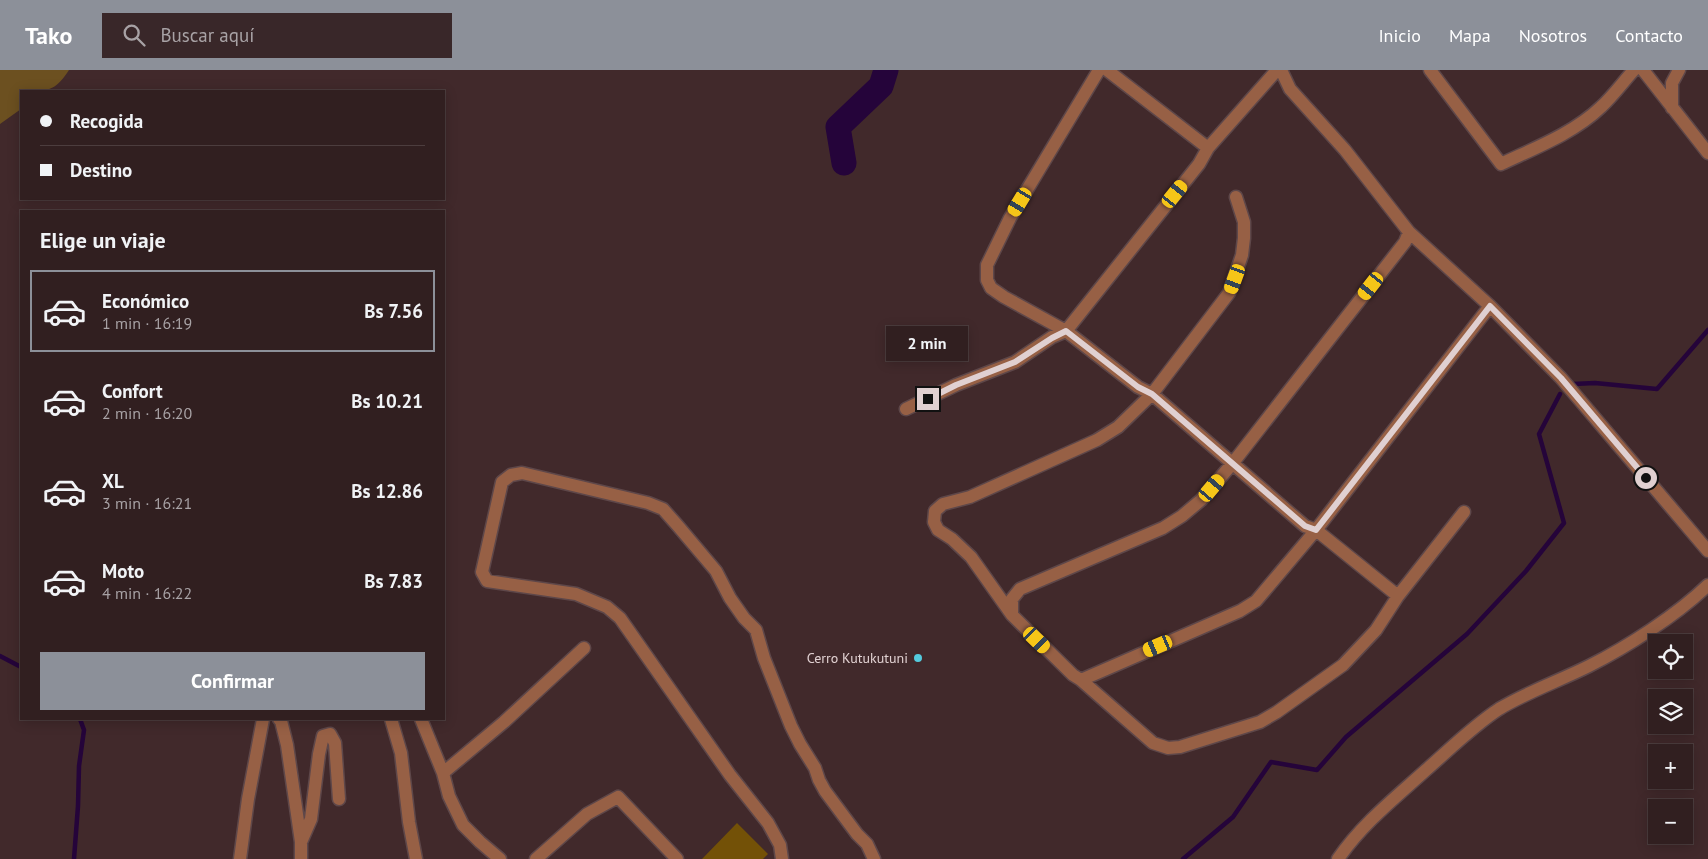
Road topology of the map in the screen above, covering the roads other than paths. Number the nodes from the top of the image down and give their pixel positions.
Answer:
1 (1099, 70) edge
2 (1107, 70) edge
3 (1277, 70) edge
4 (1281, 70) edge
5 (1430, 70) edge
6 (1634, 70) edge
7 (1643, 70) edge
8 (1679, 70) edge
9 (1672, 108) junction
10 (1208, 148) junction
11 (1708, 153) edge
12 (1236, 197) dead end
13 (1409, 232) junction
14 (1490, 306) junction
15 (1066, 331) junction
16 (1152, 394) junction
17 (906, 409) dead end
18 (1232, 464) junction
19 (1464, 512) dead end
20 (1316, 530) junction
21 (1708, 551) edge
22 (1708, 585) edge
23 (1398, 596) junction
24 (1012, 615) junction
25 (584, 648) dead end
26 (1081, 680) junction
27 (263, 720) edge
28 (280, 720) edge
29 (391, 720) edge
30 (421, 720) edge
31 (443, 773) junction
32 (339, 799) dead end
33 (301, 842) junction
34 (240, 859) edge
35 (302, 859) edge
36 (416, 859) edge
37 (500, 859) edge
38 (536, 859) edge
39 (677, 859) edge
40 (782, 859) edge
41 (874, 859) edge
42 (1338, 859) edge

1 - 15 street
2 - 10 street
3 - 10 street
4 - 13 street
5 - 6 street
7 - 9 street
8 - 9 street
9 - 11 street
10 - 15 street
12 - 16 street
13 - 14 street
13 - 18 street
14 - 20 street
14 - 21 street
15 - 16 street
15 - 17 street
16 - 18 street
16 - 24 street
18 - 20 street
18 - 24 street
19 - 23 street
20 - 23 street
20 - 26 street
22 - 42 street
23 - 26 street
24 - 26 street
25 - 31 street
27 - 34 street
28 - 33 street
29 - 36 street
30 - 31 street
31 - 37 street
32 - 33 street
33 - 35 street
38 - 39 street
40 - 41 street

